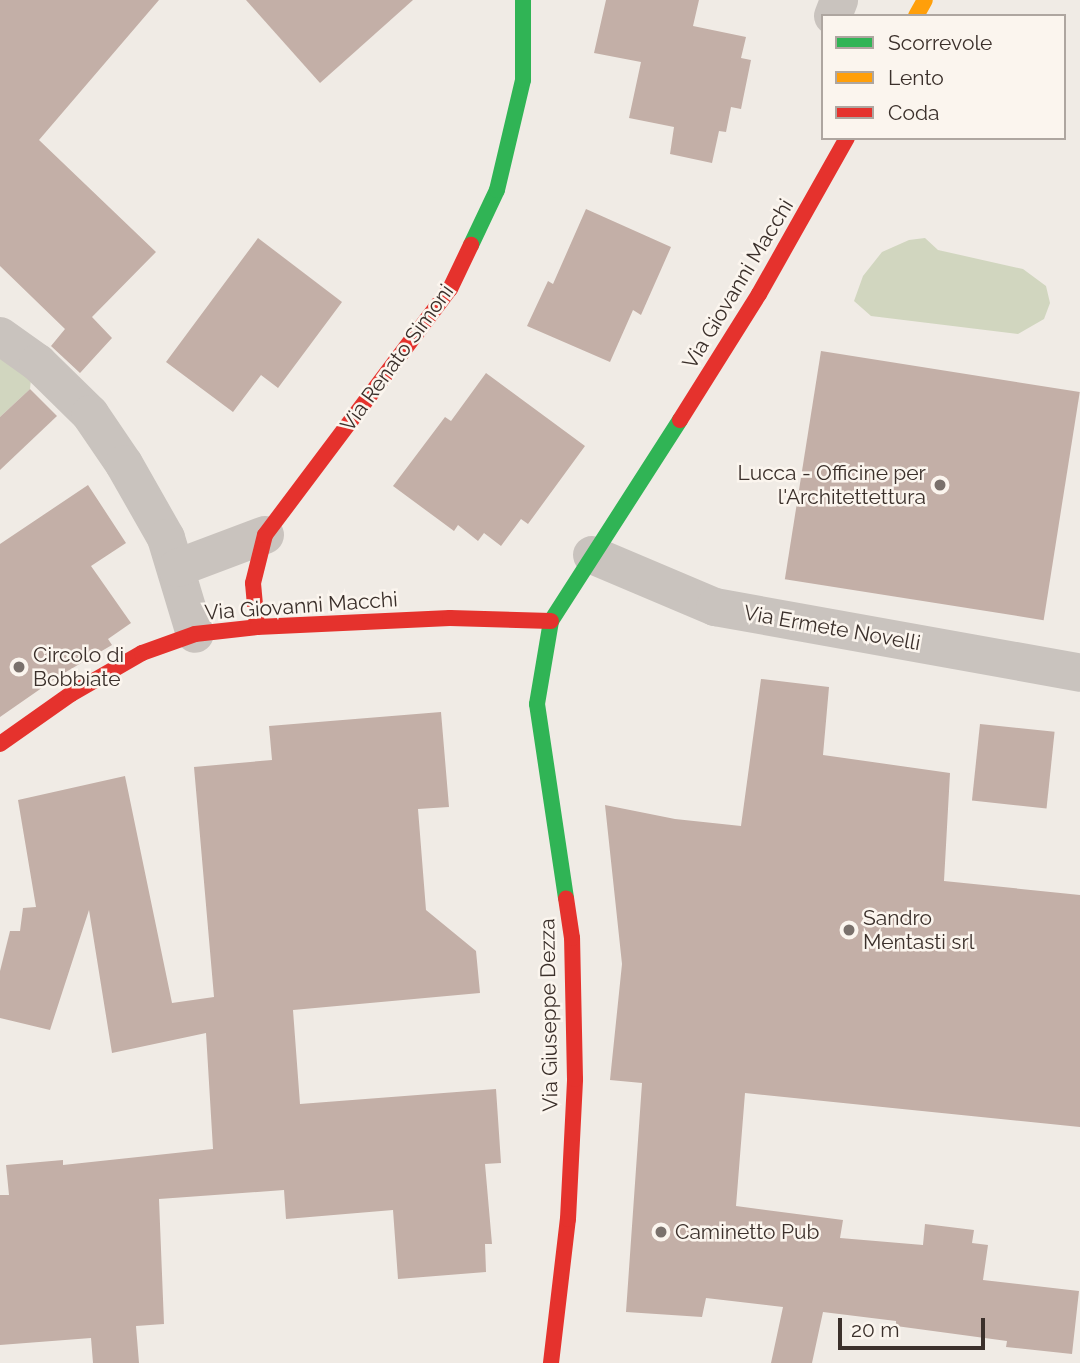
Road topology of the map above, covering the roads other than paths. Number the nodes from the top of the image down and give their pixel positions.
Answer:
1 (523, 0) edge
2 (846, 140) edge
3 (0, 336) edge
4 (265, 536) junction
5 (592, 555) junction
6 (177, 568) junction
7 (551, 621) junction
8 (257, 627) junction
9 (195, 634) junction
10 (1080, 673) edge
11 (0, 744) edge
12 (551, 1363) edge

1 - 4 street, Via Renato Simoni
2 - 5 street, Via Giovanni Macchi
3 - 6 street
4 - 6 street
4 - 8 street, Via Renato Simoni
5 - 7 street, Via Giuseppe Dezza
5 - 10 street, Via Ermete Novelli
6 - 9 street
7 - 8 street, Via Giovanni Macchi
7 - 12 street, Via Giuseppe Dezza
8 - 9 street, Via Giovanni Macchi
9 - 11 street, Via Giovanni Macchi

